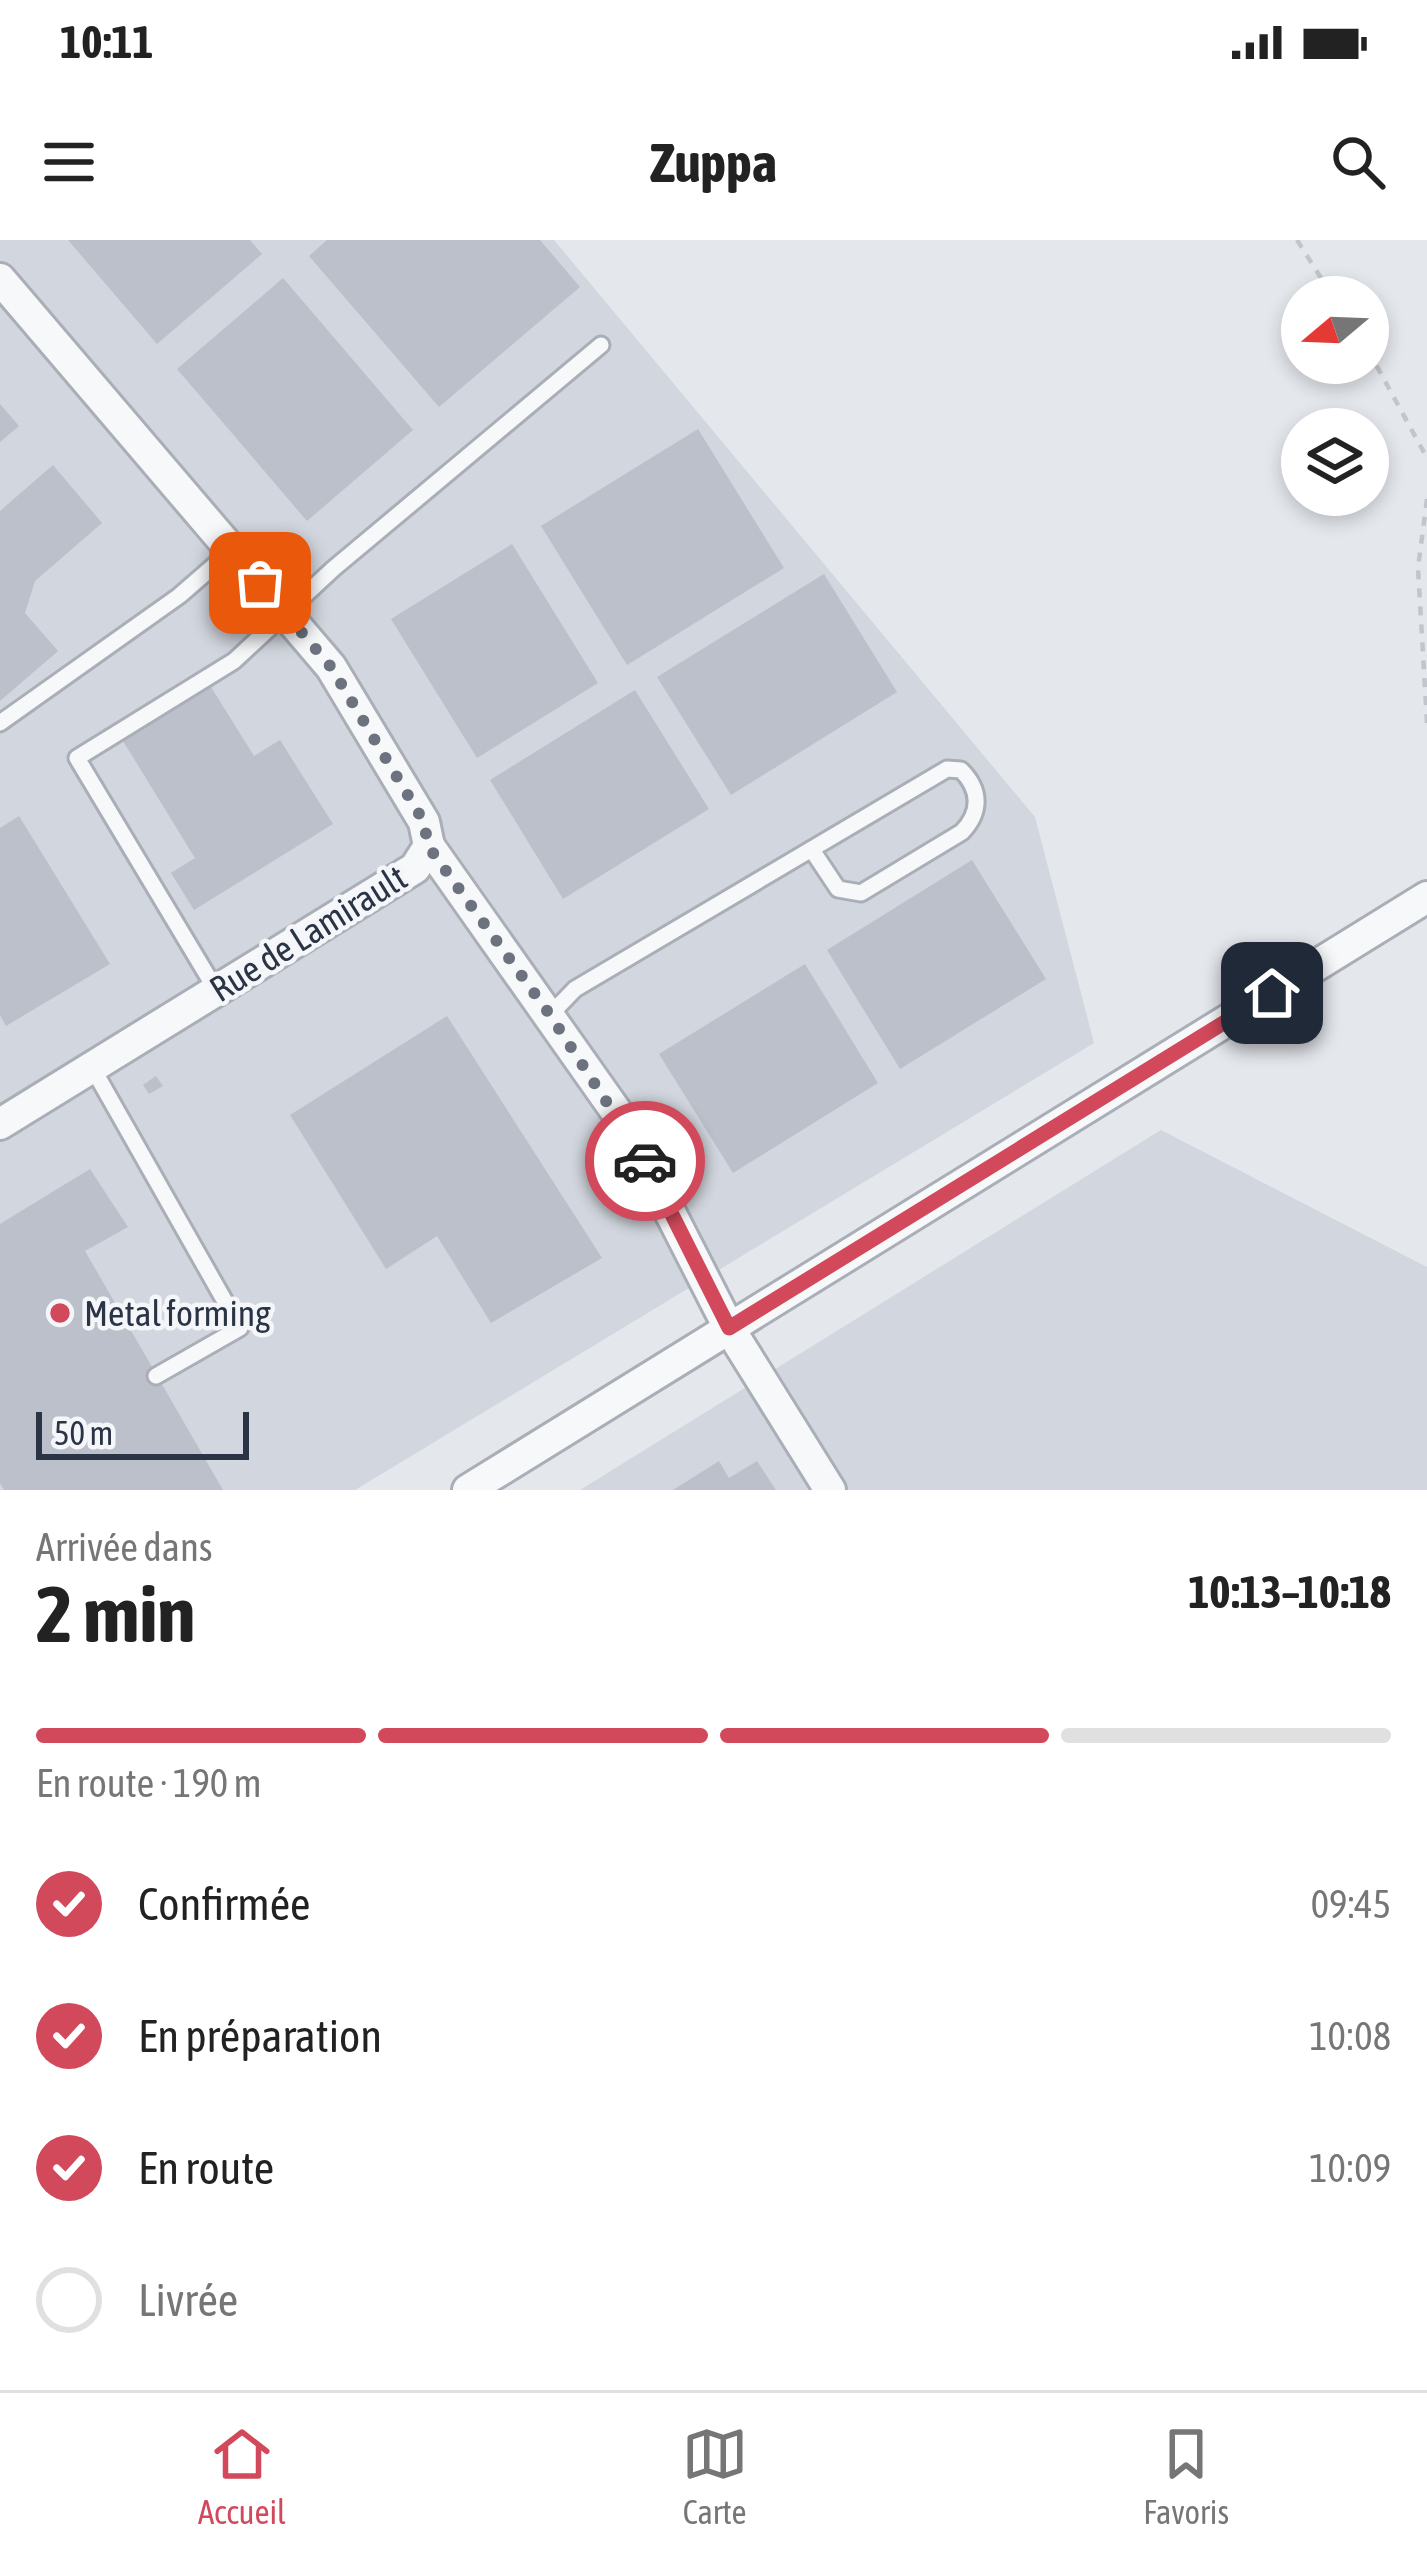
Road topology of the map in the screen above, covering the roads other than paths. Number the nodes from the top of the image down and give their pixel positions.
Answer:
1 (0, 279) edge
2 (601, 345) dead end
3 (232, 550) junction
4 (287, 616) junction
5 (0, 723) edge
6 (428, 846) junction
7 (812, 850) junction
8 (1427, 897) edge
9 (216, 991) junction
10 (550, 1015) junction
11 (92, 1067) junction
12 (0, 1124) edge
13 (729, 1328) junction
14 (156, 1376) dead end
15 (468, 1490) edge
16 (830, 1490) edge

1 - 3 street, Rue de Lamirault
2 - 4 lane
3 - 4 street, Rue de Lamirault
3 - 5 lane
4 - 6 street, Rue de Lamirault
4 - 9 lane
6 - 9 street, Rue de Lamirault
6 - 10 street
7 - 7 lane
7 - 10 lane
8 - 13 street
9 - 11 street, Rue de Lamirault
10 - 13 street
11 - 12 street, Rue de Lamirault
11 - 14 lane
13 - 15 street
13 - 16 street

